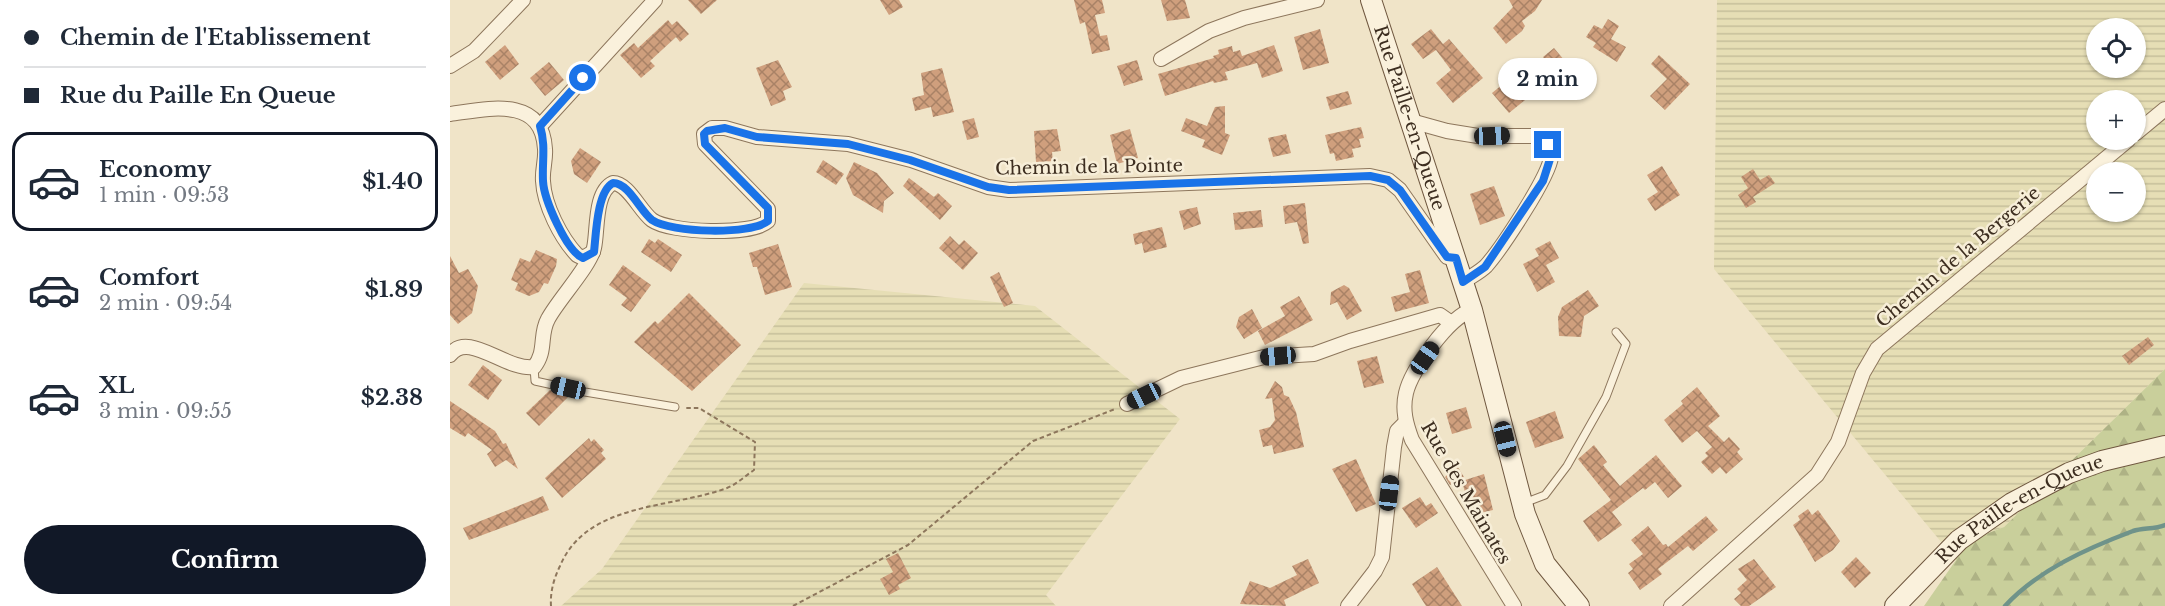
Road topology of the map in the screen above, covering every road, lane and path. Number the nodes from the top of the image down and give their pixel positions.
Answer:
1 (523, 0) edge
2 (656, 0) edge
3 (1317, 0) edge
4 (1371, 0) edge
5 (1161, 59) dead end
6 (450, 66) edge
7 (2165, 109) edge
8 (450, 114) edge
9 (1411, 121) junction
10 (2146, 125) edge
11 (540, 126) junction
12 (2116, 150) edge
13 (594, 252) junction
14 (1456, 258) junction
15 (1463, 282) junction
16 (1472, 310) junction
17 (1450, 322) junction
18 (1616, 332) dead end
19 (450, 355) edge
20 (534, 367) junction
21 (1126, 404) joint
22 (675, 407) joint
23 (1405, 423) junction
24 (2165, 446) edge
25 (1522, 504) junction
26 (551, 606) edge
27 (793, 606) edge
28 (1348, 606) edge
29 (1514, 606) edge
30 (1579, 606) edge
31 (1671, 606) edge
32 (1895, 606) edge

1 - 6 street
2 - 11 street
3 - 5 street
4 - 9 main road, Rue Paille-en-Queue
7 - 10 street
8 - 11 street
9 - 14 main road, Rue Paille-en-Queue
9 - 15 street
11 - 13 street
12 - 31 street, Chemin de la Bergerie
13 - 14 street, Chemin de la Pointe
13 - 20 street, Chemin de la Pointe
14 - 15 main road, Rue Paille-en-Queue
15 - 16 main road, Rue Paille-en-Queue
16 - 17 street, Rue des Mainates
16 - 25 main road, Rue Paille-en-Queue
17 - 21 street
17 - 23 street, Rue des Mainates
18 - 25 lane
19 - 20 street
20 - 22 lane
21 - 27 path
22 - 26 path
23 - 28 street
23 - 29 street, Rue des Mainates
24 - 32 main road, Rue Paille-en-Queue
25 - 30 main road, Rue Paille-en-Queue

